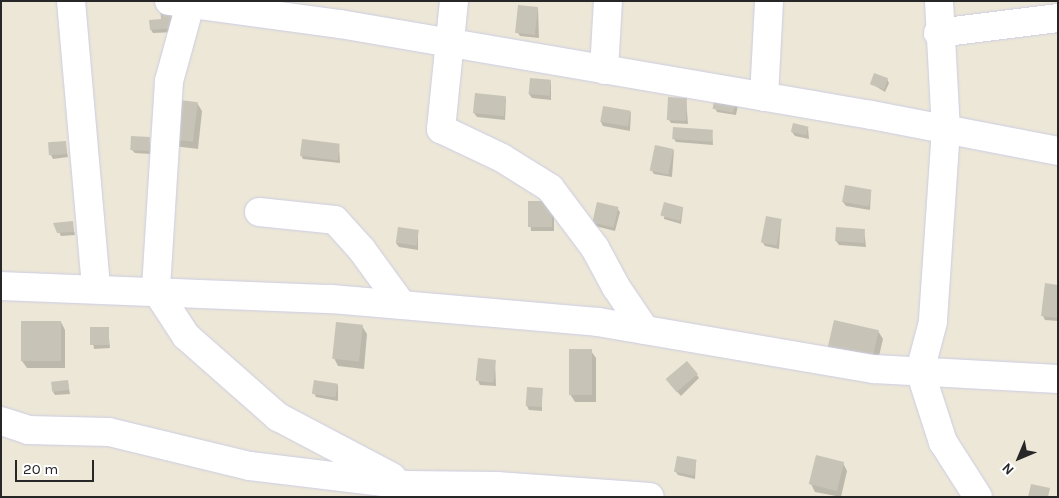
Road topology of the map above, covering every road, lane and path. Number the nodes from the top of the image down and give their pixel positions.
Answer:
1 (72, 1) edge
2 (454, 1) edge
3 (608, 1) edge
4 (769, 1) edge
5 (939, 1) edge
6 (178, 2) edge
7 (1058, 18) edge
8 (938, 33) junction
9 (451, 43) junction
10 (604, 70) junction
11 (764, 97) junction
12 (946, 130) junction
13 (1058, 151) edge
14 (259, 212) dead end
15 (1, 286) edge
16 (96, 287) junction
17 (156, 290) junction
18 (402, 305) junction
19 (645, 330) junction
20 (920, 372) junction
21 (1058, 379) edge
22 (1, 421) edge
23 (415, 491) edge
24 (650, 497) edge
25 (978, 497) edge

1 - 16 street
2 - 9 street
3 - 10 street
4 - 11 street
5 - 8 street
6 - 9 street
6 - 17 street
7 - 8 street
8 - 12 street
9 - 10 street
9 - 19 street
10 - 11 street
11 - 12 street
12 - 13 street
12 - 20 street
14 - 18 street
15 - 16 street
16 - 17 street
17 - 18 street
17 - 23 street
18 - 19 street
19 - 20 street
20 - 21 street
20 - 25 street
22 - 23 street
23 - 24 street

